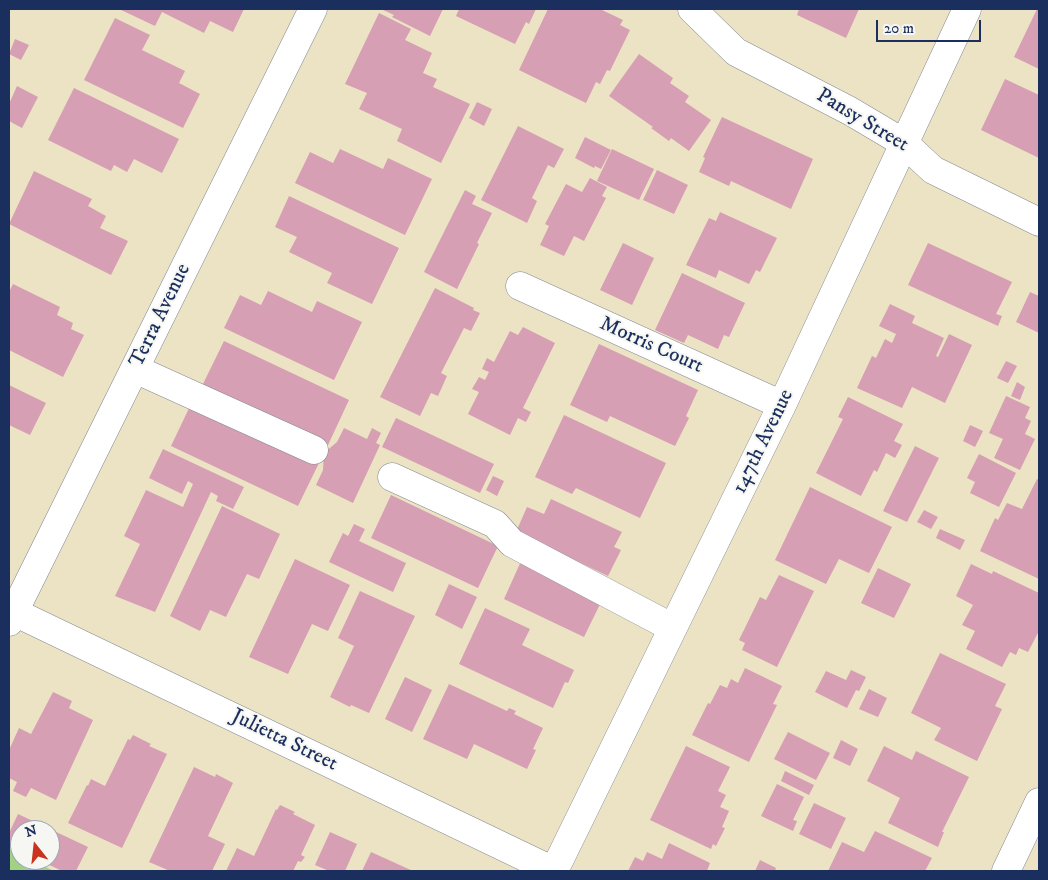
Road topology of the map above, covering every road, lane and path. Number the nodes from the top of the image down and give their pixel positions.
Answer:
1 (313, 9) edge
2 (692, 9) edge
3 (967, 9) edge
4 (904, 143) junction
5 (1039, 222) edge
6 (520, 286) dead end
7 (135, 369) junction
8 (782, 405) junction
9 (314, 450) dead end
10 (392, 477) dead end
11 (11, 617) edge
12 (673, 628) junction
13 (1039, 802) edge
14 (554, 871) edge
15 (1006, 871) edge

1 - 7 street, Terra Avenue
2 - 4 street, Pansy Street
3 - 4 street, 147th Avenue
4 - 5 street, Pansy Street
4 - 8 street, 147th Avenue
6 - 8 street, Morris Court
7 - 9 street
7 - 11 street, Terra Avenue
8 - 12 street, 147th Avenue
10 - 12 street
11 - 14 street, Julietta Street
12 - 14 street, 147th Avenue
13 - 15 street

